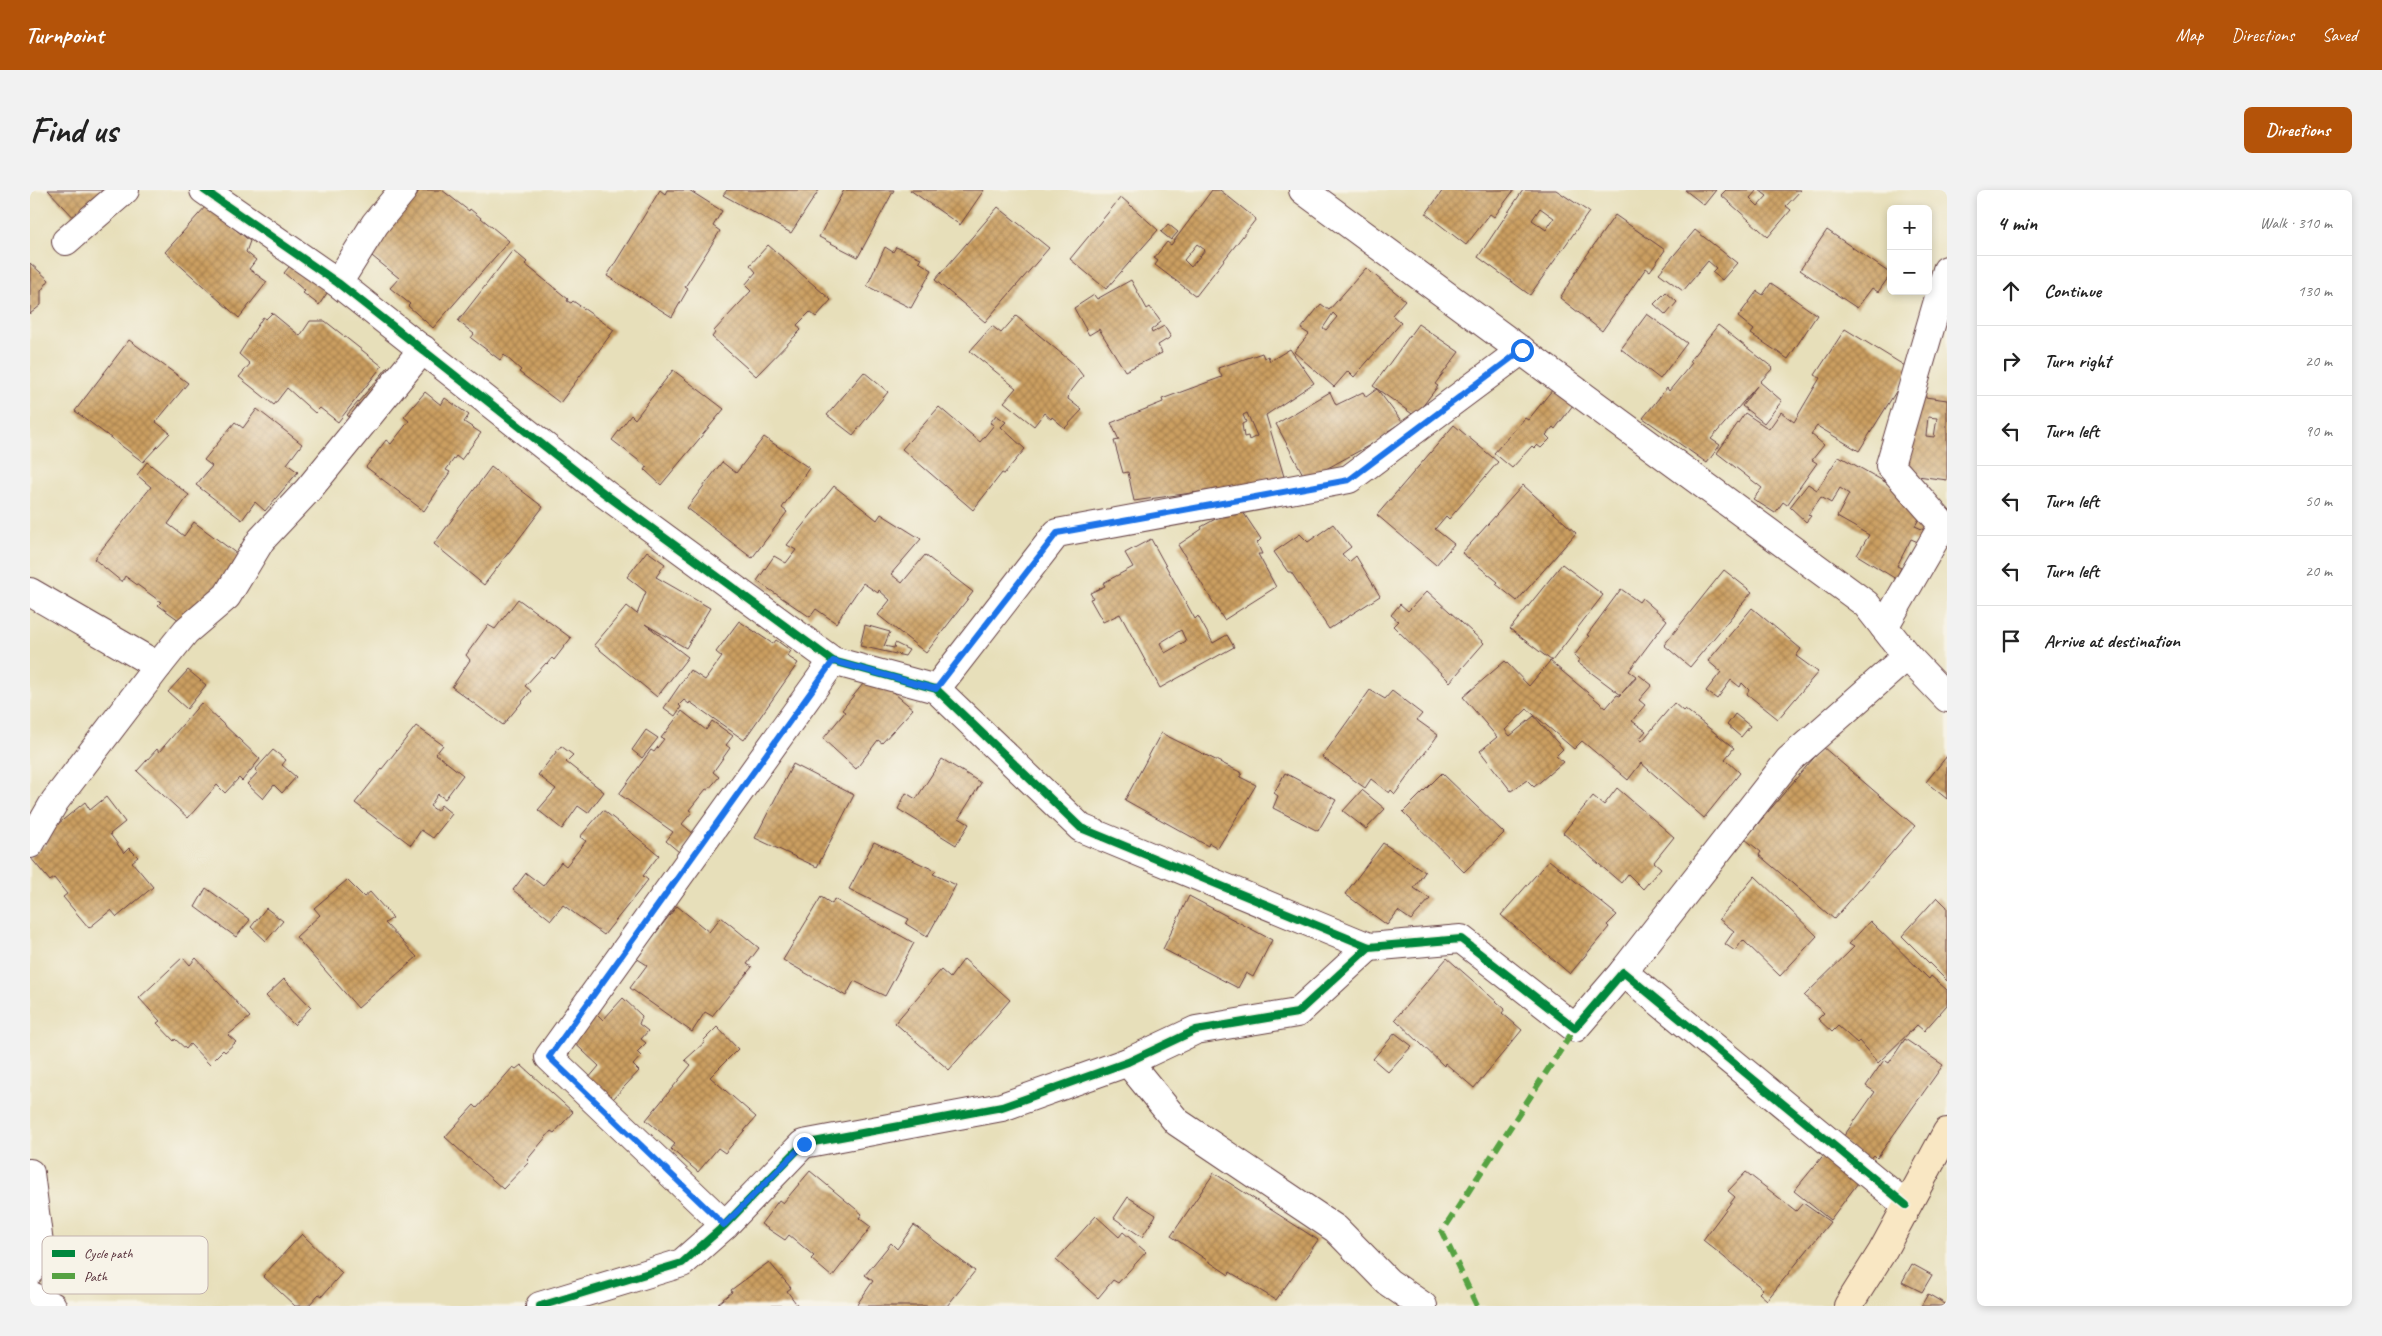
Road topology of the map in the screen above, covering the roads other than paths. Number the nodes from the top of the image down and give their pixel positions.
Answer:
1 (124, 190) edge
2 (204, 190) edge
3 (403, 190) edge
4 (1303, 190) edge
5 (66, 241) dead end
6 (1947, 270) edge
7 (338, 283) junction
8 (423, 349) junction
9 (1522, 350) junction
10 (30, 592) edge
11 (1884, 627) junction
12 (1907, 656) junction
13 (833, 661) junction
14 (158, 666) junction
15 (936, 689) junction
16 (1947, 698) edge
17 (30, 844) edge
18 (1369, 947) junction
19 (1623, 972) junction
20 (1128, 1062) junction
21 (1947, 1132) edge
22 (30, 1173) edge
23 (1906, 1205) junction
24 (724, 1225) junction
25 (30, 1271) edge
26 (30, 1295) edge
27 (52, 1306) edge
28 (540, 1306) edge
29 (1423, 1306) edge
30 (1848, 1306) edge

1 - 5 street
2 - 7 street
3 - 7 street
4 - 9 street
6 - 11 street
7 - 8 street
8 - 13 street
8 - 14 street
9 - 11 street
9 - 15 street
10 - 14 street
11 - 12 street
12 - 16 street
12 - 19 street
13 - 15 street
13 - 24 street
14 - 17 street
15 - 18 street
18 - 19 street
18 - 20 street
19 - 23 street
20 - 24 street
20 - 29 street
21 - 23 main road
22 - 25 street
23 - 30 main road
24 - 28 street
26 - 27 street

